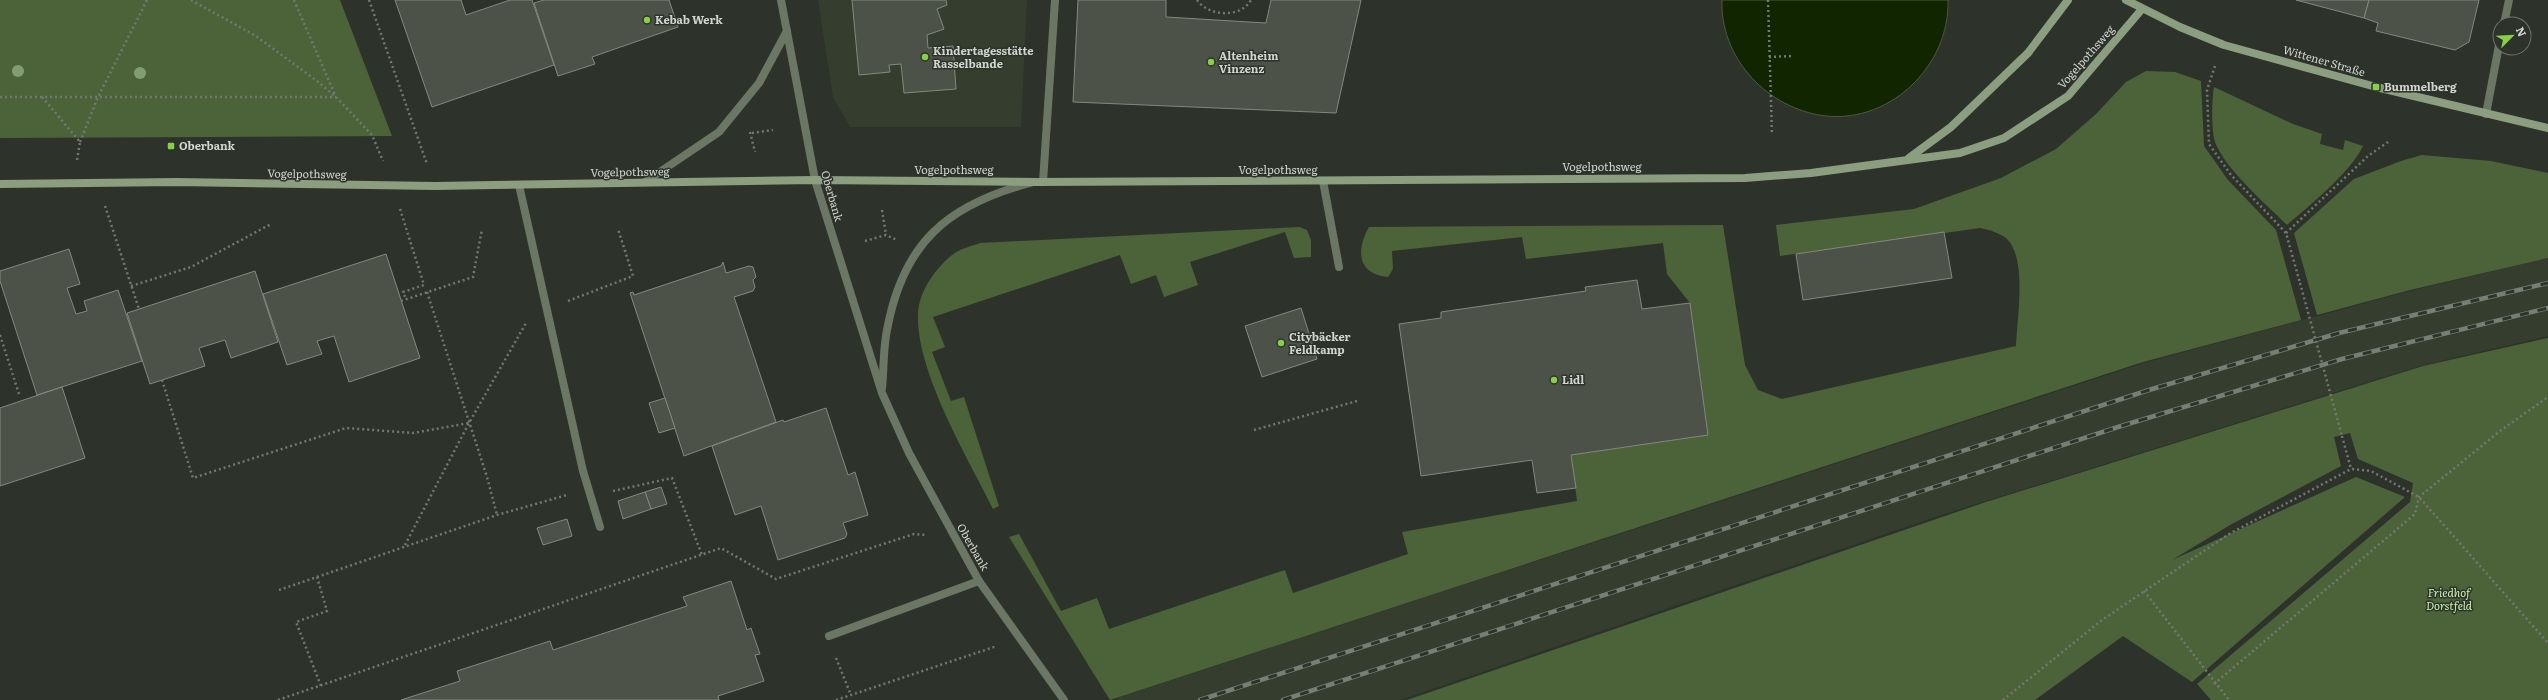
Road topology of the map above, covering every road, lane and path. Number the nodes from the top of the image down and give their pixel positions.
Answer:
1 (147, 0) edge
2 (191, 0) edge
3 (294, 0) edge
4 (369, 0) edge
5 (781, 0) edge
6 (1055, 0) edge
7 (1197, 0) edge
8 (1251, 0) edge
9 (1768, 0) edge
10 (2068, 0) edge
11 (2126, 0) edge
12 (2509, 0) edge
13 (2142, 9) junction
14 (2506, 16) edge
15 (787, 31) junction
16 (2224, 45) junction
17 (1794, 56) dead end
18 (2497, 56) edge
19 (1769, 57) junction
20 (0, 97) edge
21 (41, 97) junction
22 (98, 97) junction
23 (336, 97) junction
24 (2486, 114) junction
25 (2548, 128) edge
26 (773, 130) dead end
27 (1772, 135) dead end
28 (80, 142) junction
29 (2388, 142) dead end
30 (755, 152) dead end
31 (1908, 159) junction
32 (815, 180) junction
33 (1323, 181) junction
34 (645, 182) junction
35 (1040, 182) junction
36 (73, 183) junction
37 (98, 183) junction
38 (0, 184) edge
39 (519, 185) junction
40 (394, 186) junction
41 (435, 186) junction
42 (882, 210) dead end
43 (271, 224) dead end
44 (482, 229) dead end
45 (618, 230) dead end
46 (2286, 233) junction
47 (886, 235) junction
48 (865, 241) dead end
49 (902, 243) dead end
50 (1339, 267) dead end
51 (131, 286) junction
52 (428, 292) junction
53 (406, 299) junction
54 (401, 300) dead end
55 (566, 302) dead end
56 (139, 309) dead end
57 (530, 322) dead end
58 (0, 335) edge
59 (162, 380) dead end
60 (882, 393) junction
61 (19, 394) dead end
62 (2548, 397) edge
63 (1357, 401) dead end
64 (469, 423) junction
65 (1254, 430) dead end
66 (2351, 469) junction
67 (590, 495) junction
68 (2419, 497) junction
69 (496, 515) junction
70 (600, 526) dead end
71 (953, 536) junction
72 (405, 546) junction
73 (702, 555) junction
74 (317, 577) junction
75 (979, 581) junction
76 (279, 590) dead end
77 (2144, 591) junction
78 (829, 636) joint
79 (1019, 639) junction
80 (2548, 643) edge
81 (2214, 684) junction
82 (321, 686) junction
83 (851, 695) junction
84 (278, 700) edge
85 (836, 700) edge
86 (1064, 700) edge
87 (2004, 700) edge
88 (2228, 700) edge

1 - 22 path
2 - 23 path
3 - 23 path
4 - 41 path
5 - 15 street, Oberbank
6 - 35 street
7 - 8 path
9 - 19 path
10 - 31 street, Vogelpothsweg
11 - 13 street, Wittener Straße
12 - 14 street
13 - 16 street, Wittener Straße
13 - 31 street, Vogelpothsweg
15 - 32 street, Oberbank
15 - 34 street
16 - 24 street, Wittener Straße
16 - 46 path
17 - 19 path
18 - 24 street
19 - 27 path
20 - 21 path
21 - 22 path
21 - 28 path
22 - 23 path
22 - 28 path
23 - 40 path
24 - 25 street, Wittener Straße
26 - 30 path
28 - 36 path
29 - 46 path
31 - 33 street, Vogelpothsweg
32 - 34 street, Vogelpothsweg
32 - 35 street, Vogelpothsweg
32 - 60 street, Oberbank
33 - 35 street, Vogelpothsweg
33 - 50 street
34 - 39 street, Vogelpothsweg
35 - 60 street, Oberbank
36 - 37 street, Vogelpothsweg
36 - 38 street, Vogelpothsweg
37 - 40 street, Vogelpothsweg
37 - 51 path
39 - 41 street, Vogelpothsweg
39 - 67 street
40 - 41 street, Vogelpothsweg
40 - 53 path
42 - 47 path
43 - 51 path
44 - 52 path
45 - 55 path
46 - 66 path, bridge
47 - 48 path
47 - 49 path
51 - 56 path
52 - 53 path
52 - 64 path
53 - 54 path
57 - 64 path
58 - 61 path
59 - 64 path
60 - 71 street, Oberbank
62 - 68 path
63 - 65 path
64 - 69 path
64 - 72 path
66 - 68 path
66 - 77 path
67 - 69 path
67 - 70 street
67 - 73 path
68 - 80 path
68 - 81 path
69 - 72 path
71 - 73 path
71 - 75 street, Oberbank
72 - 74 path
73 - 82 path
74 - 76 path
74 - 82 path
75 - 78 street
75 - 79 street, Oberbank
77 - 81 path
77 - 87 path
78 - 83 path
79 - 83 path
79 - 86 street, Oberbank
81 - 88 path
82 - 84 path
83 - 85 path

